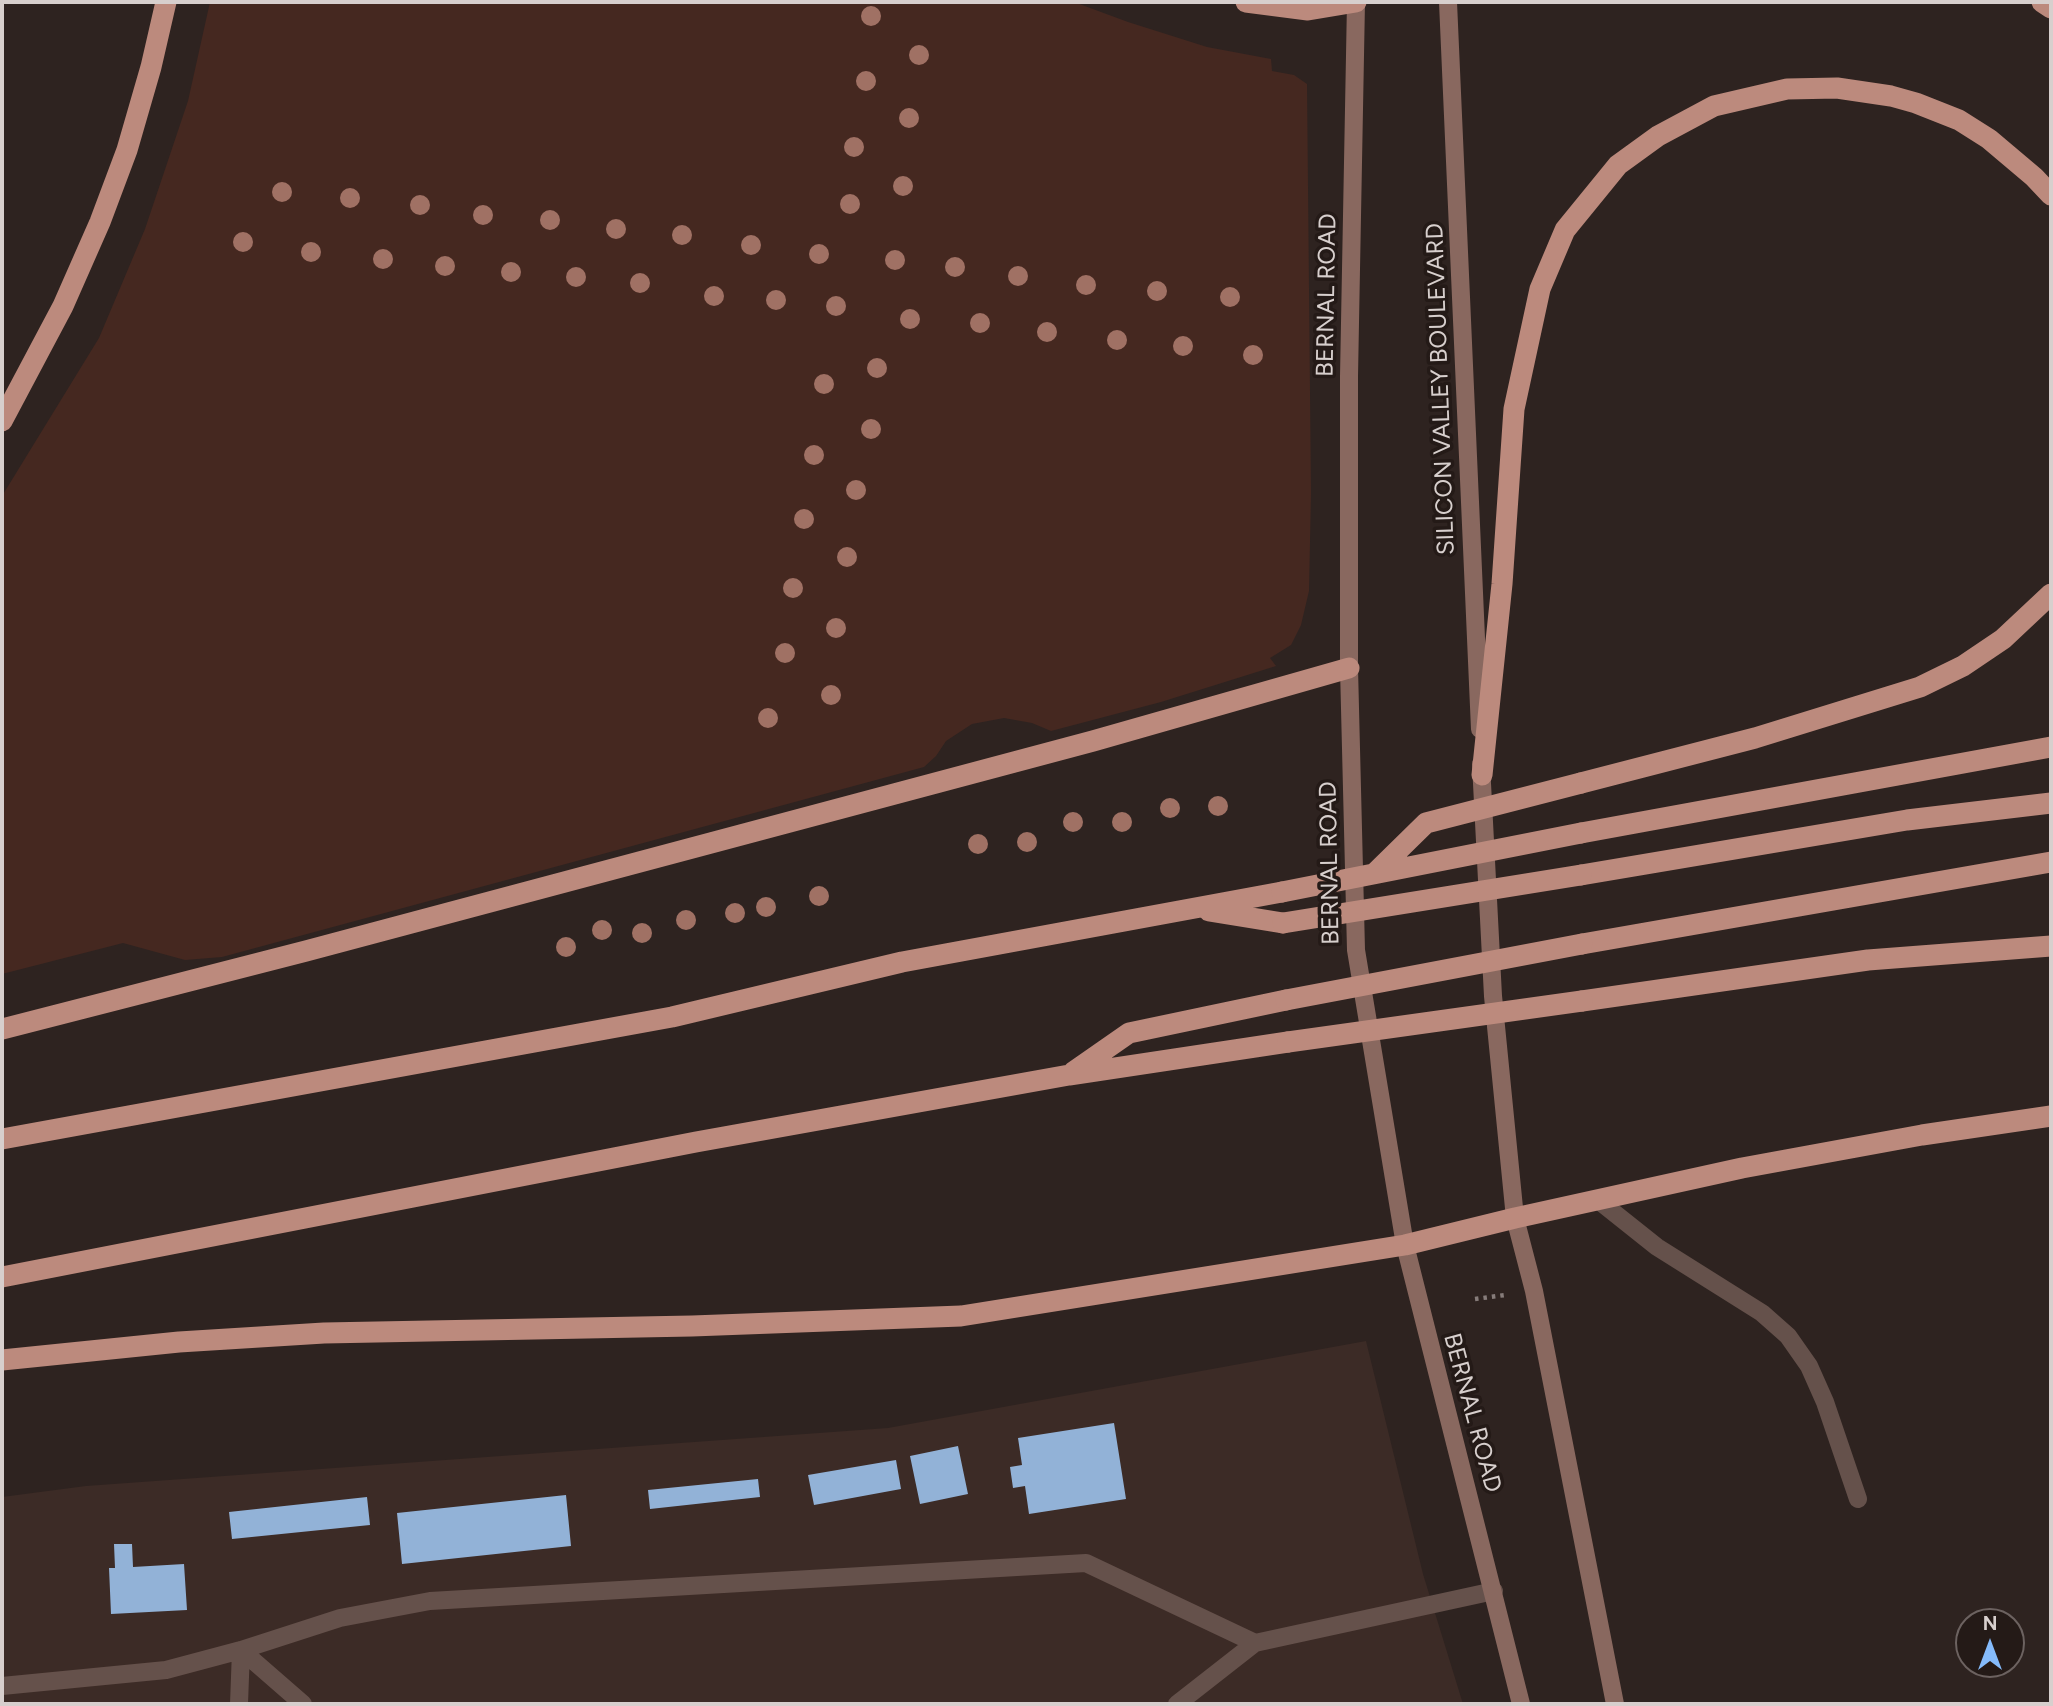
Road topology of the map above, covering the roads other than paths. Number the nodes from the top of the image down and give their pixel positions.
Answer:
1 (166, 2) edge
2 (1246, 2) edge
3 (1356, 2) edge
4 (1448, 2) edge
5 (2042, 2) edge
6 (2051, 8) edge
7 (2051, 195) edge
8 (2, 421) edge
9 (2051, 594) edge
10 (1349, 668) junction
11 (2051, 747) edge
12 (1482, 775) junction
13 (2051, 803) edge
14 (2051, 863) edge
15 (1375, 873) junction
16 (1192, 908) junction
17 (2051, 946) edge
18 (2, 1029) edge
19 (1069, 1075) junction
20 (2051, 1116) edge
21 (2, 1139) edge
22 (1598, 1200) junction
23 (1515, 1218) junction
24 (1405, 1245) junction
25 (2, 1277) edge
26 (2, 1360) edge
27 (1858, 1499) dead end
28 (1494, 1591) junction
29 (1255, 1643) junction
30 (241, 1650) junction
31 (2, 1686) edge
32 (239, 1704) edge
33 (303, 1704) edge
34 (1177, 1704) edge
35 (1521, 1704) edge
36 (1615, 1704) edge

1 - 8 highway
2 - 3 highway
3 - 10 main road, BERNAL ROAD
4 - 12 main road, SILICON VALLEY BOULEVARD
5 - 6 highway
7 - 12 highway
9 - 15 highway, bridge
10 - 18 highway
10 - 24 main road, BERNAL ROAD
11 - 15 highway, bridge
12 - 23 main road
13 - 16 highway, bridge
14 - 19 highway, bridge
15 - 16 highway, bridge
16 - 21 highway
17 - 19 highway, bridge
19 - 25 highway
20 - 22 highway
22 - 23 highway
22 - 27 lane
23 - 24 highway
23 - 36 main road
24 - 26 highway
24 - 28 main road, BERNAL ROAD
28 - 29 lane
28 - 35 main road, BERNAL ROAD
29 - 30 lane
29 - 34 lane
30 - 31 lane
30 - 32 lane
30 - 33 lane

